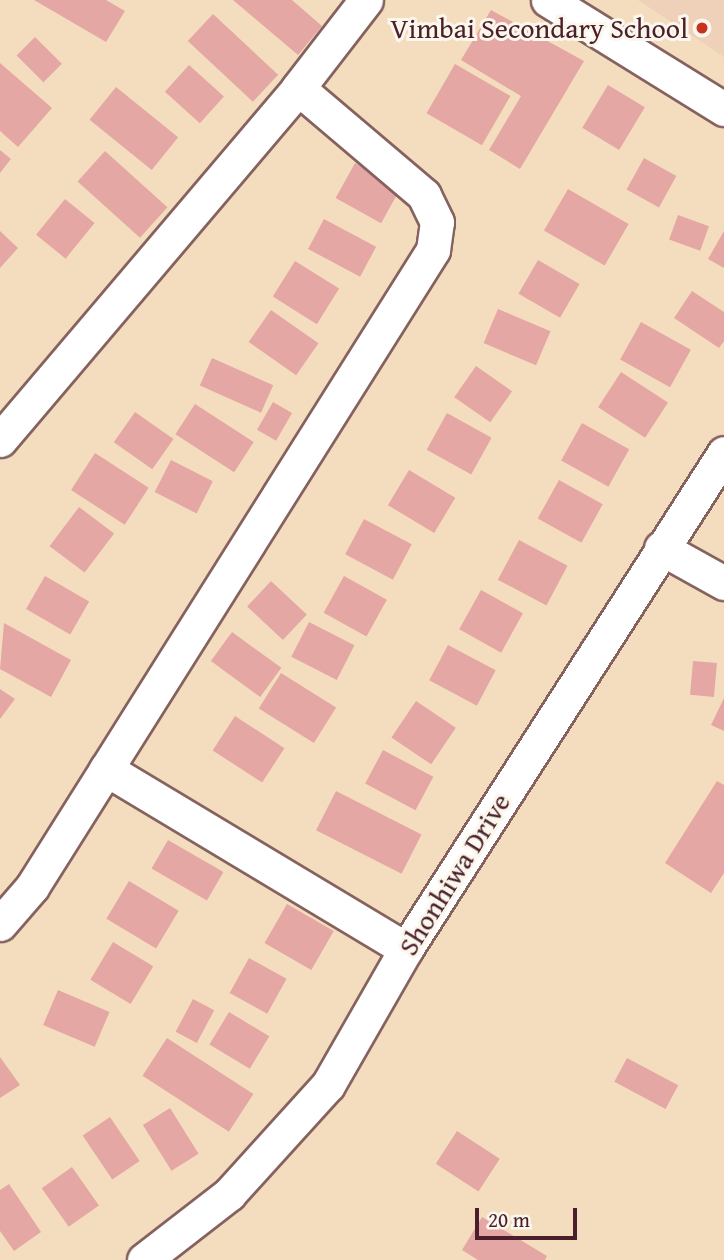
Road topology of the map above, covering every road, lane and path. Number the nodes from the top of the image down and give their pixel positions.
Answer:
1 (366, 0) edge
2 (548, 0) edge
3 (298, 88) junction
4 (724, 109) edge
5 (0, 440) edge
6 (724, 453) edge
7 (661, 548) junction
8 (724, 583) edge
9 (106, 769) junction
10 (0, 924) edge
11 (406, 949) junction
12 (144, 1260) edge

1 - 3 street
2 - 4 street
3 - 5 street
3 - 9 street
6 - 7 street, Shonhiwa Drive
7 - 8 street
7 - 11 street, Shonhiwa Drive
9 - 10 street
9 - 11 street
11 - 12 street, Shonhiwa Drive

